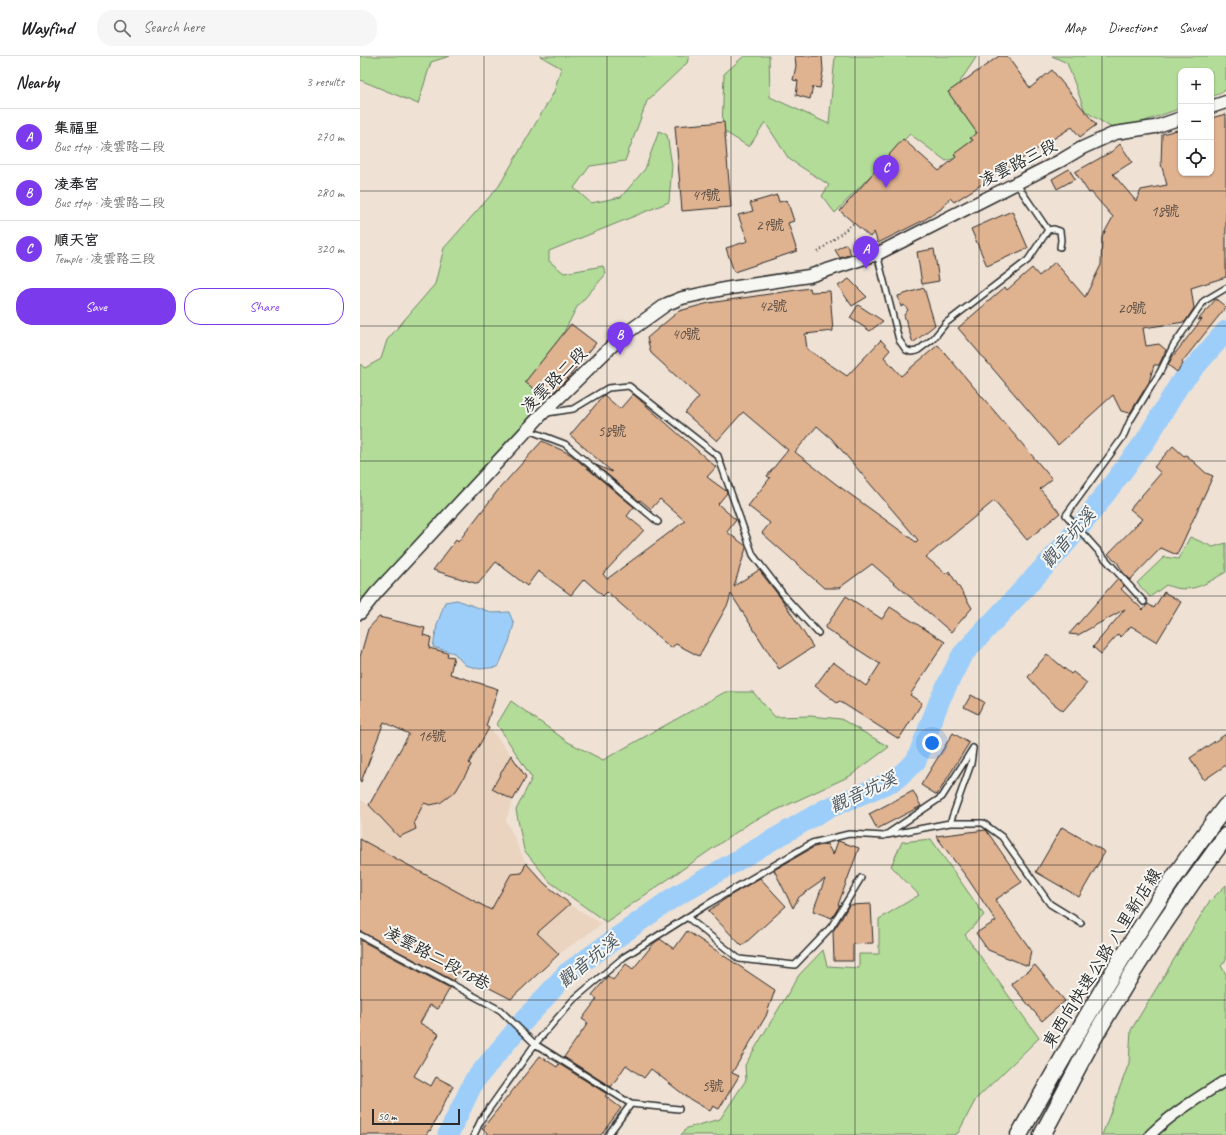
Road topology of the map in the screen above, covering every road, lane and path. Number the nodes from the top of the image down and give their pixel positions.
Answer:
1 (1226, 102) edge
2 (1214, 106) edge
3 (1178, 119) edge
4 (1016, 183) junction
5 (854, 223) dead end
6 (1048, 230) junction
7 (1060, 247) dead end
8 (818, 252) dead end
9 (877, 254) junction
10 (1226, 288) edge
11 (542, 414) junction
12 (528, 430) junction
13 (658, 522) dead end
14 (1144, 602) dead end
15 (360, 613) edge
16 (818, 633) dead end
17 (1225, 807) edge
18 (950, 823) junction
19 (884, 836) junction
20 (1226, 836) edge
21 (861, 878) dead end
22 (687, 917) junction
23 (1081, 923) dead end
24 (360, 935) edge
25 (535, 1044) junction
26 (1226, 1080) edge
27 (631, 1104) junction
28 (679, 1109) dead end
29 (474, 1135) edge
30 (608, 1135) edge
31 (1019, 1135) edge
32 (1042, 1135) edge
33 (1150, 1135) edge

1 - 2 street
3 - 4 street, 凌雲路三段
4 - 6 lane
4 - 9 street, 凌雲路三段
5 - 8 path
6 - 7 lane
6 - 9 lane
9 - 11 street, 凌雲路二段
10 - 14 lane
11 - 12 street, 凌雲路二段
11 - 16 lane
12 - 13 lane
12 - 15 street, 凌雲路二段
17 - 31 highway, 東西向快速公路 八里新店線
18 - 19 lane
18 - 19 lane
18 - 23 lane
19 - 22 lane
20 - 32 highway, 東西向快速公路 八里新店線
21 - 22 lane
22 - 25 lane
24 - 25 lane, 凌雲路二段18巷
25 - 27 lane
25 - 29 lane
26 - 33 street
27 - 28 lane
27 - 30 lane

